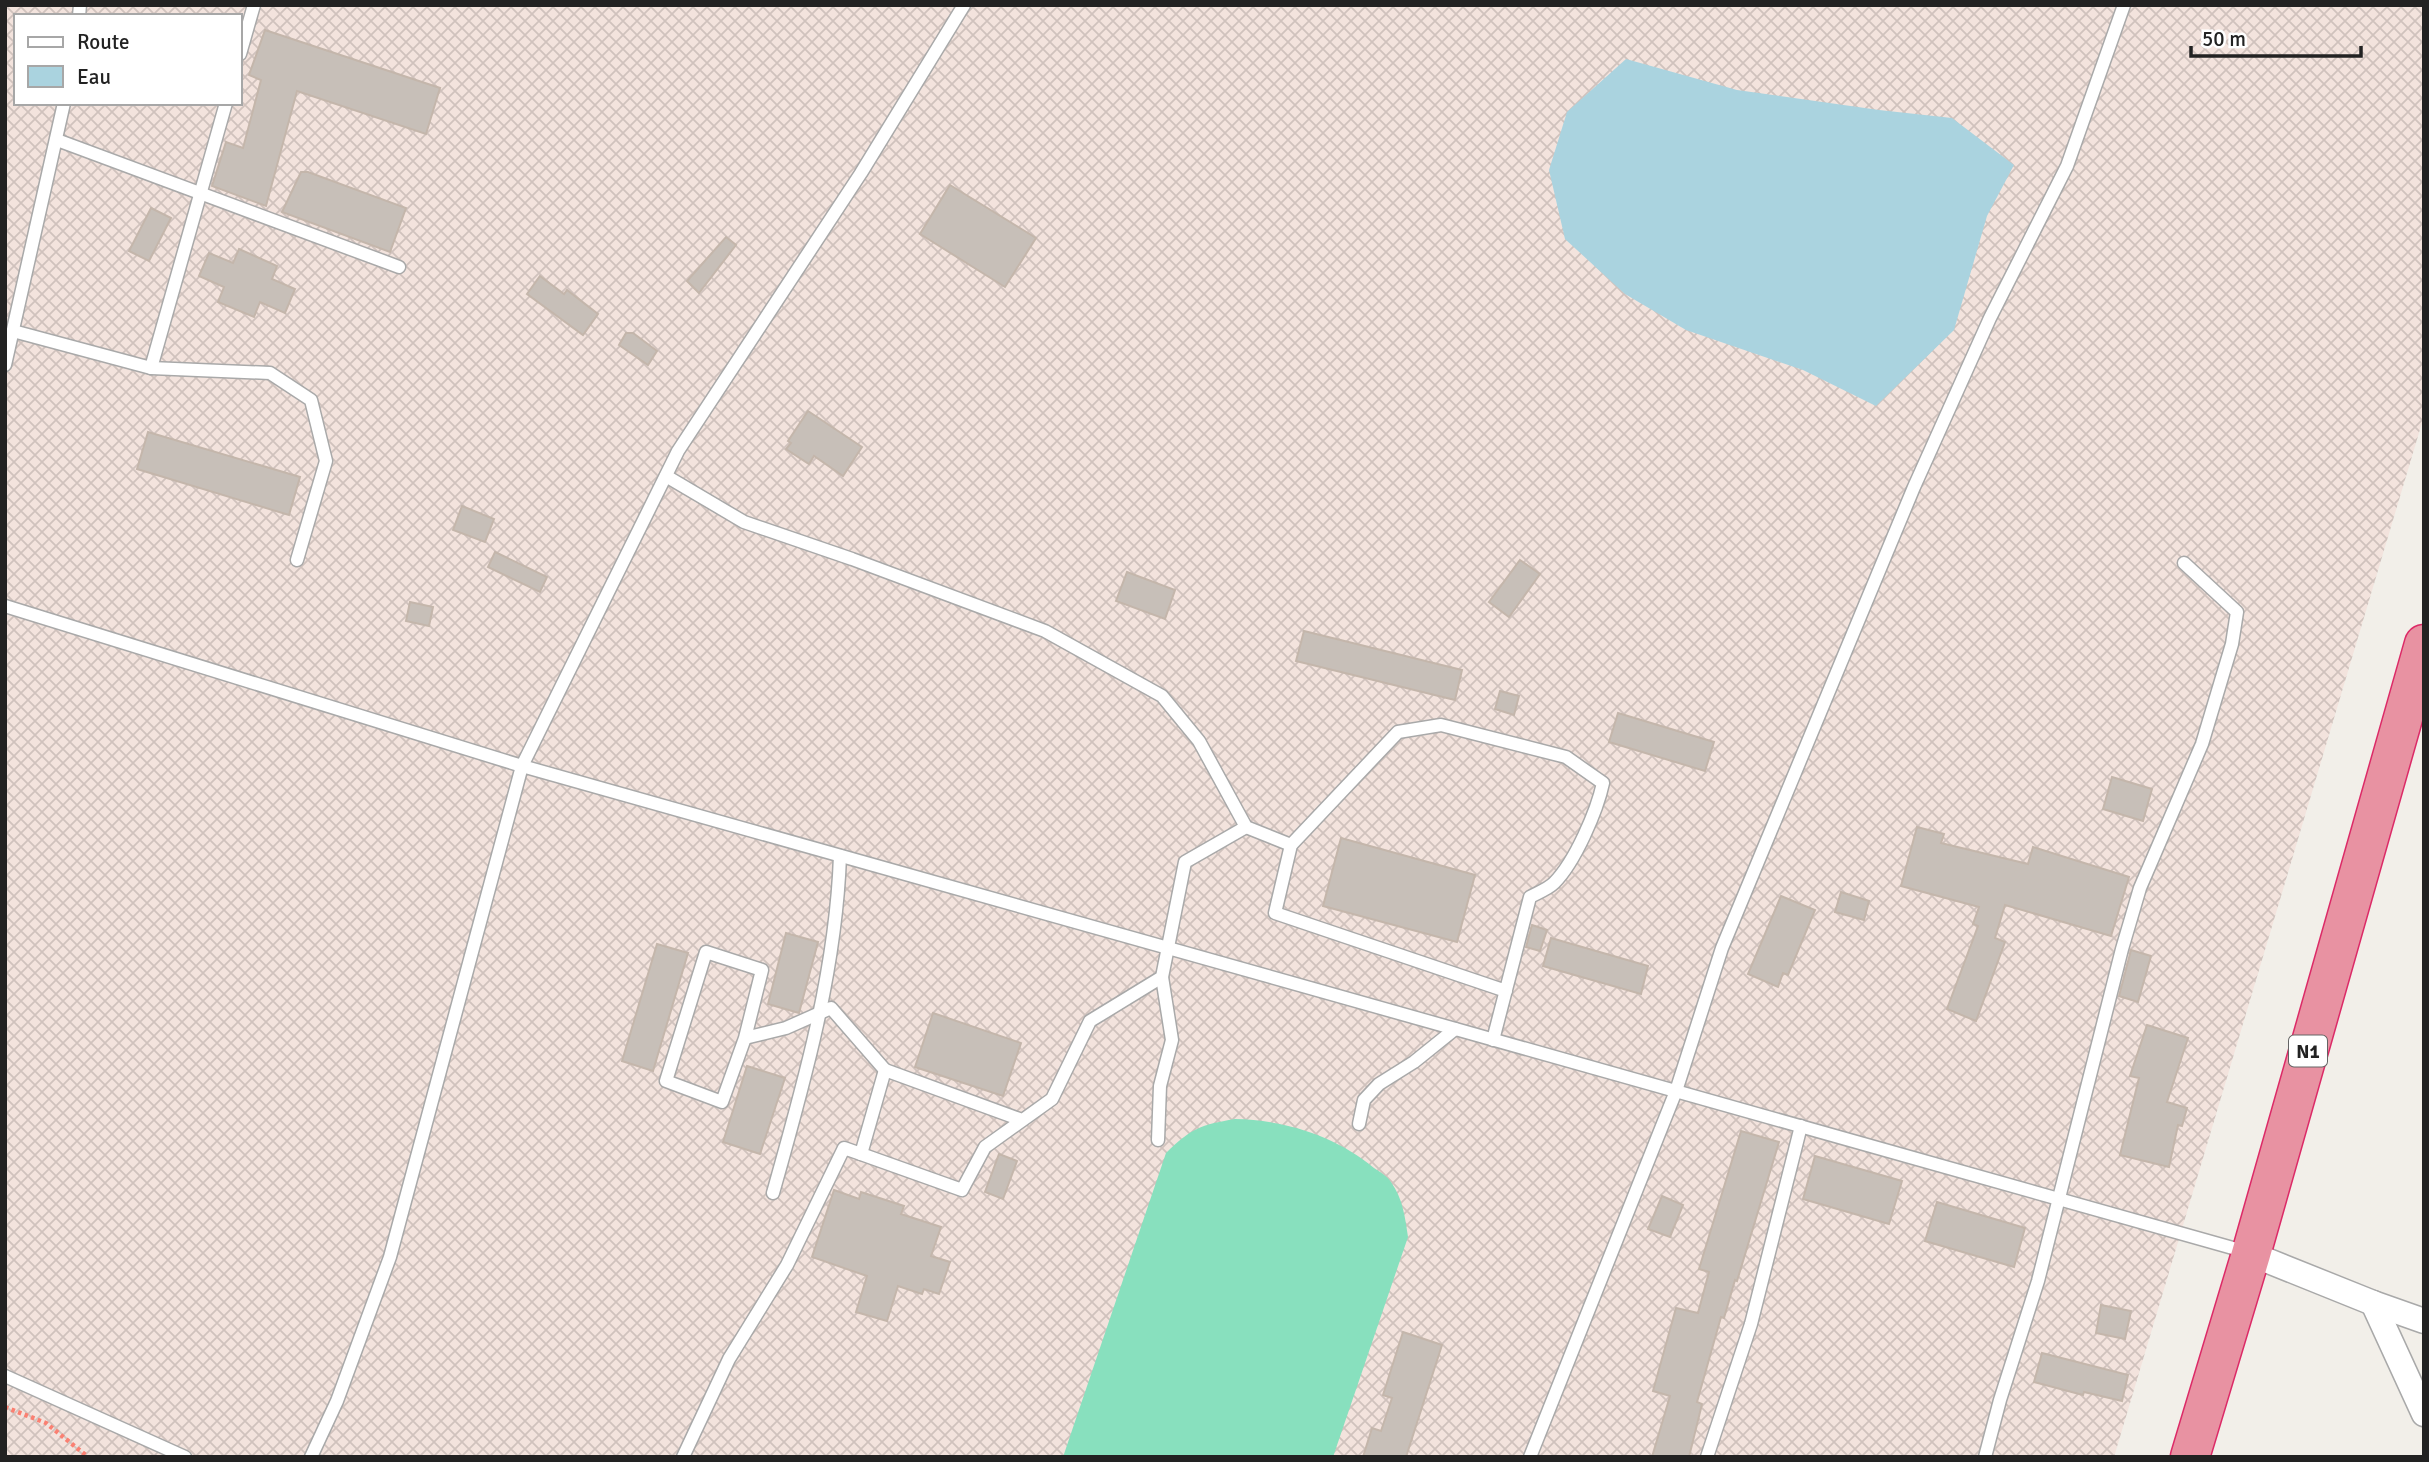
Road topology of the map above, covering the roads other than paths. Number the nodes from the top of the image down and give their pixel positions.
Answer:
1 (254, 5) edge
2 (964, 5) edge
3 (2124, 5) edge
4 (242, 47) edge
5 (64, 105) edge
6 (225, 105) edge
7 (57, 140) junction
8 (200, 193) junction
9 (399, 267) dead end
10 (13, 331) junction
11 (5, 365) edge
12 (151, 369) junction
13 (666, 476) junction
14 (297, 559) dead end
15 (2184, 563) dead end
16 (5, 606) edge
17 (2424, 644) edge
18 (522, 766) junction
19 (1247, 827) junction
20 (1291, 845) junction
21 (840, 856) junction
22 (1168, 948) junction
23 (1162, 977) junction
24 (1506, 991) junction
25 (818, 1013) junction
26 (1455, 1029) junction
27 (745, 1038) junction
28 (1493, 1040) junction
29 (885, 1070) junction
30 (1676, 1091) junction
31 (1022, 1120) junction
32 (1359, 1124) dead end
33 (1801, 1126) junction
34 (1158, 1140) dead end
35 (861, 1154) junction
36 (773, 1193) dead end
37 (2059, 1199) junction
38 (2251, 1254) junction
39 (2373, 1303) junction
40 (2424, 1321) edge
41 (5, 1376) edge
42 (2424, 1414) edge
43 (184, 1457) edge
44 (311, 1457) edge
45 (683, 1457) edge
46 (1530, 1457) edge
47 (1707, 1457) edge
48 (1985, 1457) edge
49 (2190, 1457) edge

1 - 4 lane
2 - 13 lane
3 - 30 lane
5 - 7 lane
6 - 8 lane
7 - 8 lane
7 - 10 lane
8 - 9 lane
8 - 12 lane
10 - 11 lane
10 - 12 lane
12 - 14 lane
13 - 18 lane
13 - 19 lane
15 - 37 lane
16 - 18 lane
17 - 38 highway, N1
18 - 21 lane
18 - 44 lane
19 - 20 lane
19 - 22 lane
20 - 24 lane
20 - 24 lane
21 - 22 lane
21 - 25 lane
22 - 23 lane
22 - 26 lane
23 - 31 lane
23 - 34 lane
24 - 28 lane
25 - 27 lane
25 - 29 lane
25 - 36 lane
26 - 28 lane
26 - 32 lane
27 - 27 lane
28 - 30 lane
29 - 31 lane
29 - 35 lane
30 - 33 lane
30 - 46 lane
31 - 35 lane
33 - 37 lane
33 - 47 lane
35 - 45 lane
37 - 38 lane
37 - 48 lane
38 - 39 street
38 - 49 highway, N1
39 - 40 street
39 - 42 street
41 - 43 lane

